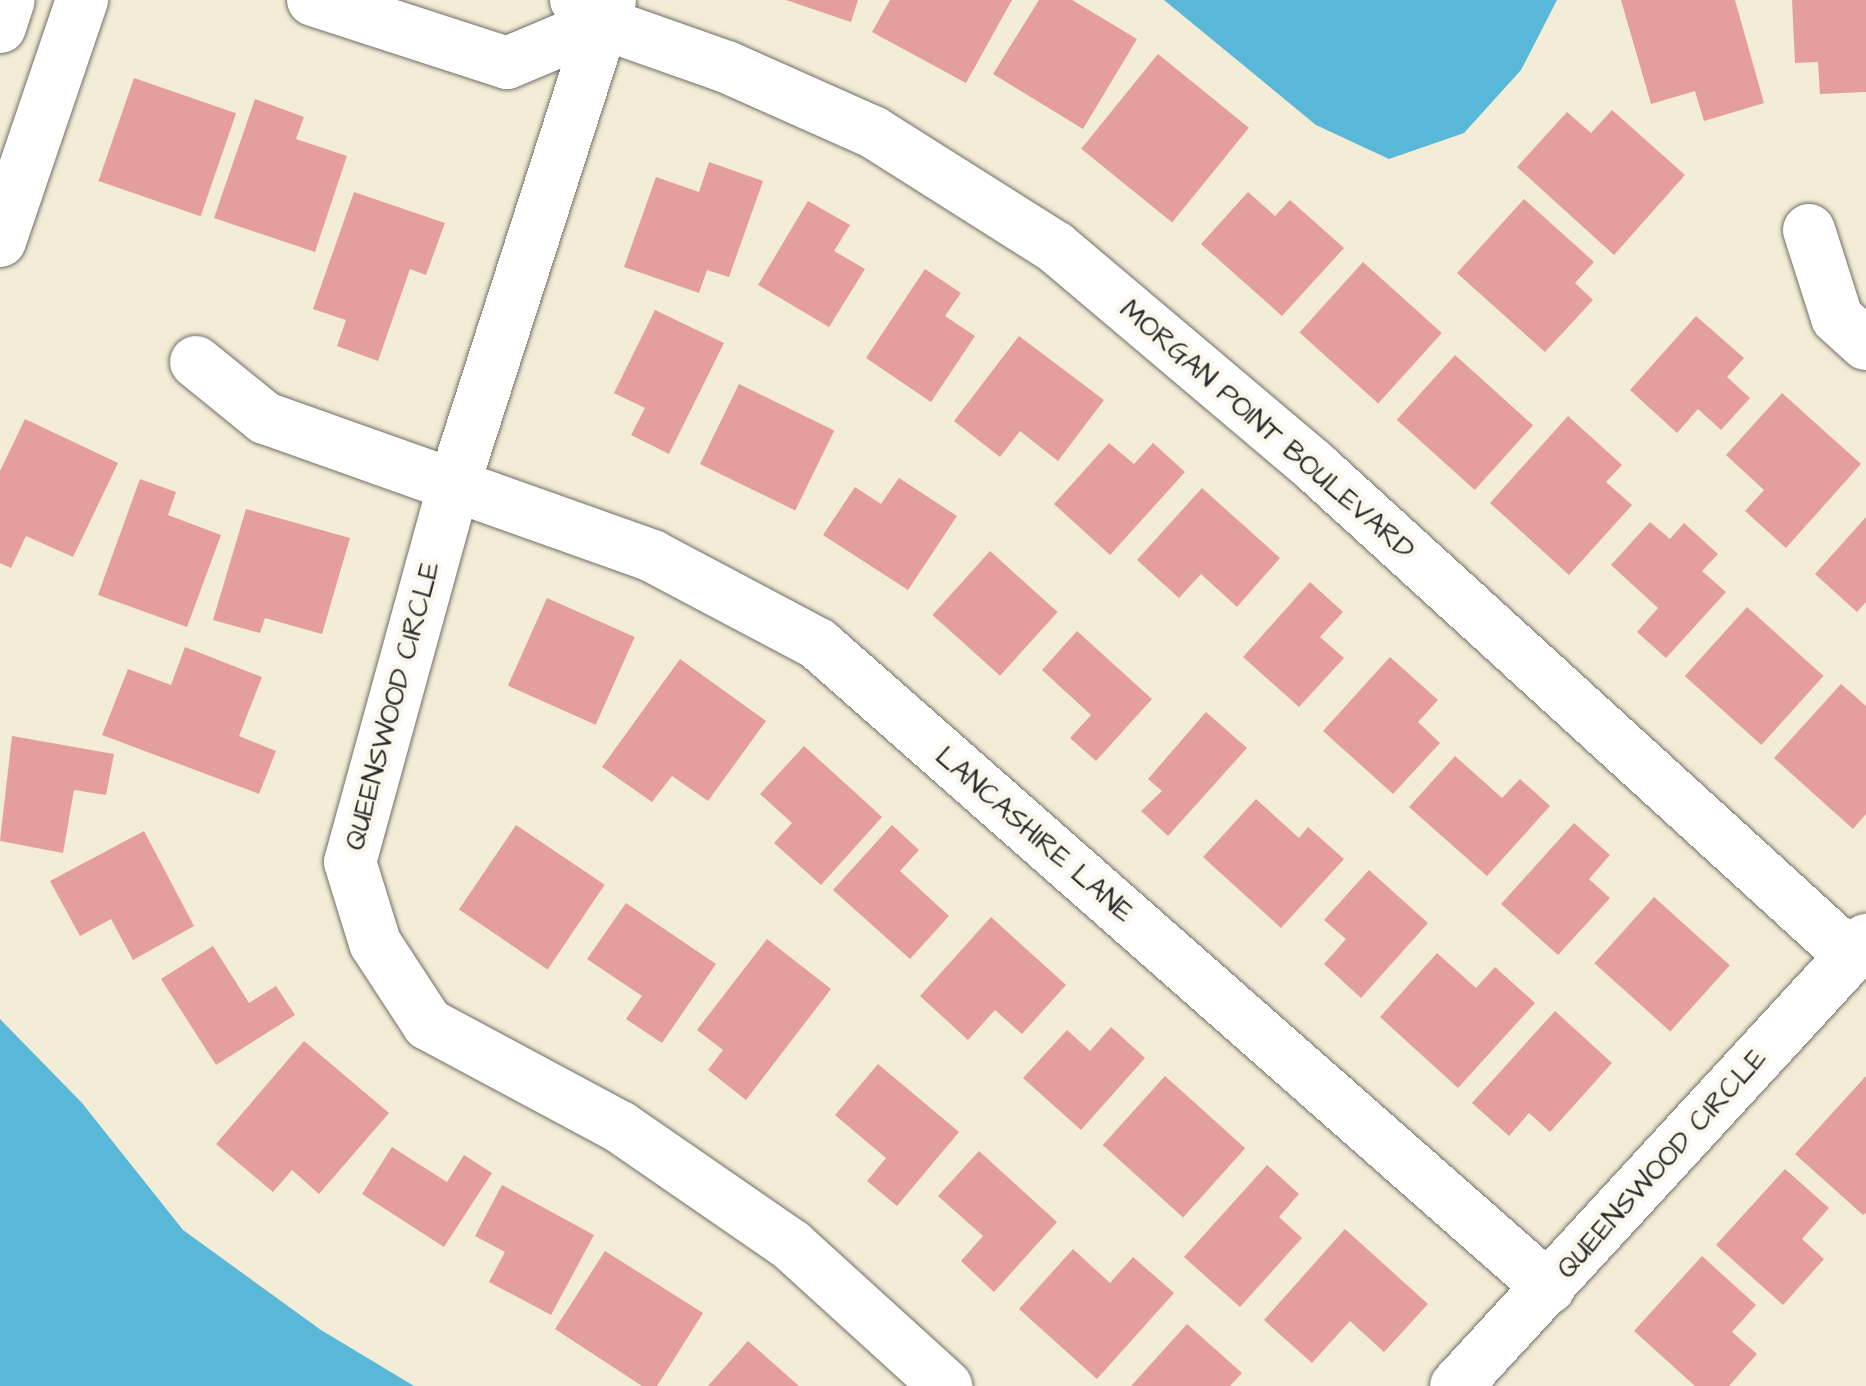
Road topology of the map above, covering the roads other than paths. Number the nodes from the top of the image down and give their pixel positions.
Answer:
1 (10, 0) edge
2 (82, 0) edge
3 (313, 0) edge
4 (596, 8) edge
5 (0, 27) edge
6 (1809, 230) dead end
7 (0, 241) edge
8 (1866, 344) edge
9 (196, 362) dead end
10 (455, 481) junction
11 (1859, 948) edge
12 (1549, 1288) junction
13 (946, 1386) edge
14 (1456, 1386) edge

1 - 5 street
2 - 7 street
3 - 4 street
4 - 10 street, QUEENSWOOD CIRCLE
4 - 11 street, MORGAN POINT BOULEVARD
6 - 8 street
9 - 10 street, LANCASHIRE LANE
10 - 12 street, LANCASHIRE LANE
10 - 13 street, QUEENSWOOD CIRCLE
11 - 12 street, QUEENSWOOD CIRCLE
12 - 14 street, QUEENSWOOD CIRCLE

